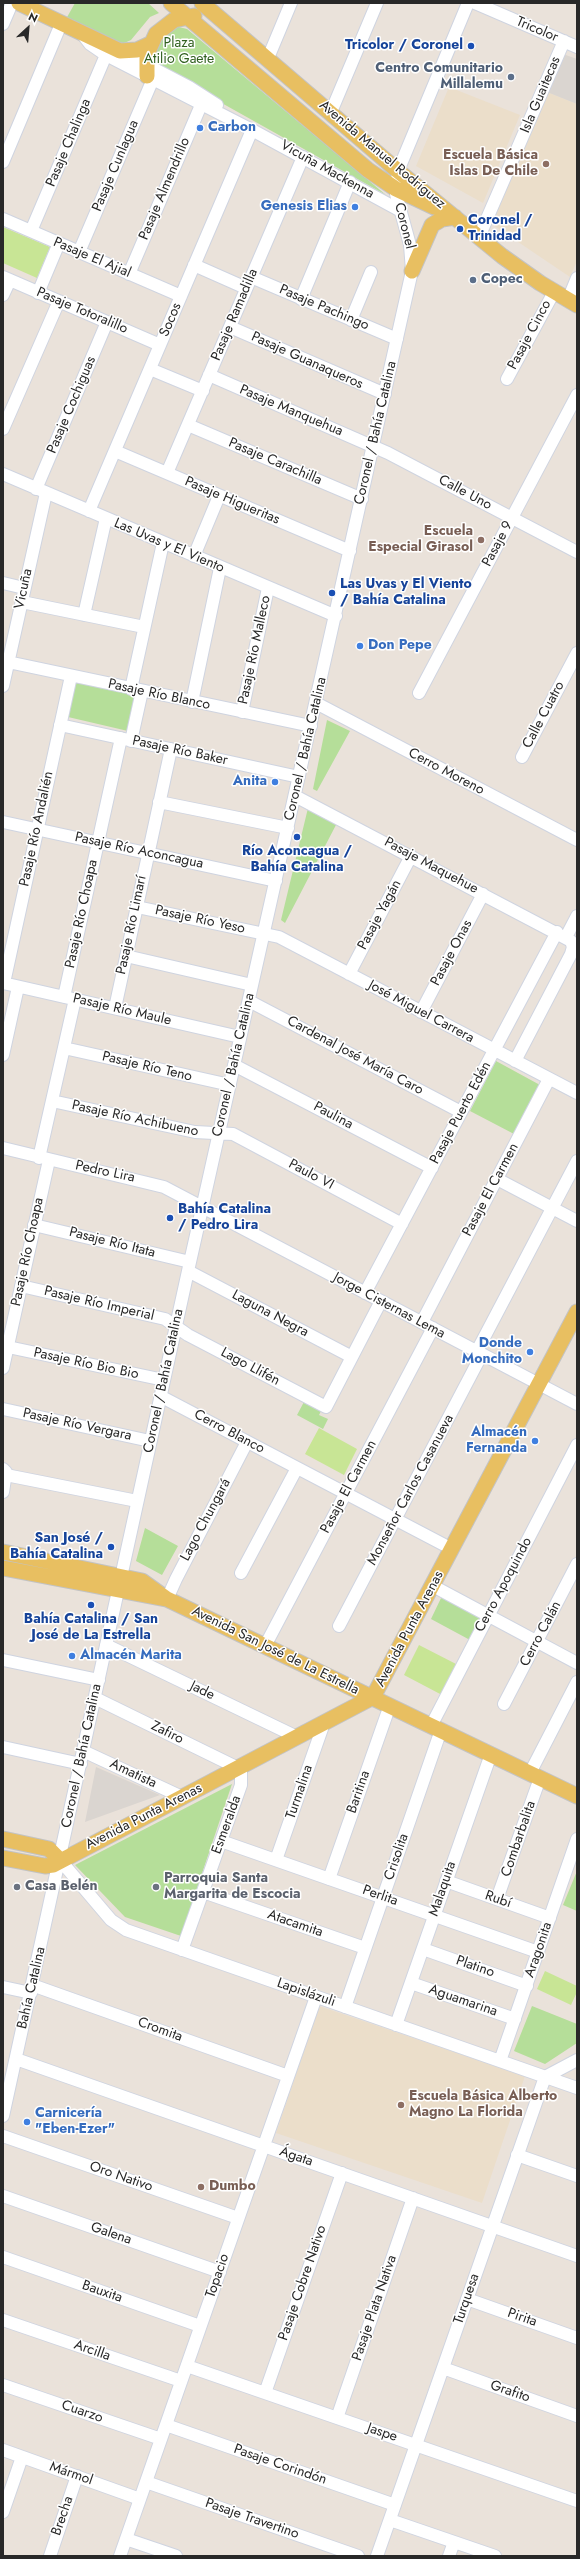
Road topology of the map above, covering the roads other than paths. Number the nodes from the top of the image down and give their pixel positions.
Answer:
1 (12, 3) edge
2 (19, 3) edge
3 (171, 3) edge
4 (291, 3) edge
5 (377, 3) edge
6 (468, 3) edge
7 (475, 3) edge
8 (204, 4) edge
9 (186, 16) junction
10 (3, 24) edge
11 (61, 24) junction
12 (228, 24) junction
13 (564, 41) junction
14 (150, 44) junction
15 (577, 47) edge
16 (113, 53) junction
17 (268, 58) junction
18 (148, 73) junction
19 (201, 104) junction
20 (331, 112) junction
21 (252, 130) junction
22 (303, 157) junction
23 (3, 162) edge
24 (398, 171) junction
25 (350, 182) junction
26 (396, 189) junction
27 (401, 211) junction
28 (454, 217) junction
29 (3, 219) edge
30 (31, 232) junction
31 (479, 237) junction
32 (59, 244) junction
33 (78, 252) junction
34 (194, 265) junction
35 (412, 271) junction
36 (371, 272) dead end
37 (129, 274) junction
38 (577, 278) edge
39 (6, 279) edge
40 (249, 283) junction
41 (38, 292) junction
42 (554, 292) junction
43 (3, 295) edge
44 (181, 296) junction
45 (301, 299) junction
46 (59, 301) junction
47 (573, 303) edge
48 (351, 320) junction
49 (107, 322) junction
50 (230, 327) junction
51 (397, 339) junction
52 (160, 345) junction
53 (150, 368) junction
54 (209, 375) junction
55 (506, 379) dead end
56 (202, 391) junction
57 (385, 394) junction
58 (577, 395) edge
59 (188, 425) junction
60 (3, 429) edge
61 (374, 446) junction
62 (115, 451) junction
63 (167, 473) junction
64 (3, 474) edge
65 (41, 491) junction
66 (219, 496) junction
67 (362, 499) junction
68 (89, 511) junction
69 (106, 518) junction
70 (512, 518) junction
71 (163, 543) junction
72 (350, 551) junction
73 (577, 552) edge
74 (194, 556) junction
75 (220, 568) junction
76 (3, 583) edge
77 (24, 588) junction
78 (268, 588) junction
79 (22, 602) junction
80 (84, 615) junction
81 (336, 616) junction
82 (144, 627) junction
83 (8, 636) edge
84 (577, 653) edge
85 (8, 662) junction
86 (71, 676) junction
87 (3, 686) edge
88 (136, 690) junction
89 (419, 693) dead end
90 (192, 702) junction
91 (316, 703) junction
92 (242, 712) junction
93 (60, 725) junction
94 (311, 726) junction
95 (126, 739) junction
96 (171, 749) junction
97 (522, 757) dead end
98 (299, 776) junction
99 (295, 796) junction
100 (159, 802) junction
101 (3, 822) edge
102 (288, 828) junction
103 (37, 829) junction
104 (577, 840) edge
105 (98, 843) junction
106 (148, 853) junction
107 (411, 856) junction
108 (276, 881) junction
109 (483, 894) junction
110 (136, 907) junction
111 (577, 916) edge
112 (264, 933) junction
113 (561, 935) junction
114 (126, 956) junction
115 (349, 974) junction
116 (3, 983) edge
117 (252, 984) junction
118 (18, 986) junction
119 (69, 998) junction
120 (249, 1001) junction
121 (115, 1008) junction
122 (421, 1012) junction
123 (240, 1037) junction
124 (64, 1048) junction
125 (494, 1050) junction
126 (3, 1055) edge
127 (515, 1061) junction
128 (234, 1065) junction
129 (549, 1079) junction
130 (230, 1085) junction
131 (577, 1093) edge
132 (52, 1101) junction
133 (461, 1112) junction
134 (219, 1133) junction
135 (3, 1148) edge
136 (44, 1159) junction
137 (577, 1161) edge
138 (432, 1168) junction
139 (497, 1179) junction
140 (202, 1207) junction
141 (552, 1208) junction
142 (577, 1221) edge
143 (34, 1224) junction
144 (402, 1224) junction
145 (189, 1267) junction
146 (21, 1286) junction
147 (365, 1293) junction
148 (381, 1301) junction
149 (9, 1314) edge
150 (575, 1320) edge
151 (427, 1325) junction
152 (176, 1326) junction
153 (8, 1347) junction
154 (479, 1352) junction
155 (352, 1357) junction
156 (3, 1368) edge
157 (164, 1380) junction
158 (539, 1384) junction
159 (160, 1396) junction
160 (577, 1404) edge
161 (3, 1409) edge
162 (150, 1441) junction
163 (247, 1442) junction
164 (577, 1445) edge
165 (297, 1468) junction
166 (5, 1471) edge
167 (3, 1492) edge
168 (346, 1493) junction
169 (137, 1501) junction
170 (396, 1519) junction
171 (452, 1549) junction
172 (3, 1552) edge
173 (577, 1564) edge
174 (3, 1568) edge
175 (241, 1573) dead end
176 (120, 1576) junction
177 (433, 1586) junction
178 (118, 1591) junction
179 (167, 1599) junction
180 (488, 1616) junction
181 (339, 1626) dead end
182 (537, 1641) junction
183 (106, 1645) junction
184 (266, 1646) junction
185 (3, 1660) edge
186 (577, 1663) edge
187 (99, 1680) junction
188 (577, 1682) edge
189 (373, 1697) junction
190 (95, 1698) junction
191 (504, 1704) dead end
192 (390, 1705) junction
193 (324, 1724) junction
194 (436, 1728) junction
195 (297, 1737) junction
196 (3, 1747) edge
197 (83, 1751) junction
198 (491, 1754) junction
199 (81, 1764) junction
200 (238, 1768) junction
201 (535, 1775) junction
202 (577, 1796) edge
203 (182, 1797) junction
204 (3, 1840) edge
205 (577, 1840) edge
206 (221, 1841) junction
207 (3, 1858) edge
208 (60, 1860) junction
209 (276, 1860) junction
210 (329, 1879) junction
211 (446, 1882) junction
212 (203, 1892) junction
213 (383, 1898) junction
214 (497, 1899) junction
215 (434, 1916) junction
216 (550, 1918) junction
217 (365, 1948) junction
218 (423, 1949) junction
219 (182, 1950) junction
220 (538, 1952) junction
221 (411, 1983) junction
222 (527, 1986) junction
223 (3, 1987) edge
224 (31, 1989) junction
225 (316, 1997) junction
226 (344, 2007) junction
227 (515, 2019) junction
228 (396, 2025) junction
229 (577, 2060) edge
230 (500, 2061) junction
231 (11, 2066) edge
232 (288, 2076) junction
233 (545, 2077) junction
234 (577, 2088) edge
235 (3, 2116) edge
236 (3, 2136) edge
237 (264, 2146) junction
238 (517, 2155) junction
239 (342, 2173) junction
240 (577, 2176) edge
241 (3, 2196) edge
242 (413, 2198) junction
243 (238, 2218) junction
244 (492, 2226) junction
245 (577, 2256) edge
246 (3, 2257) edge
247 (220, 2272) junction
248 (467, 2299) junction
249 (3, 2320) edge
250 (200, 2326) junction
251 (577, 2338) edge
252 (187, 2366) junction
253 (443, 2368) junction
254 (181, 2381) junction
255 (3, 2385) edge
256 (265, 2393) junction
257 (577, 2416) edge
258 (337, 2418) junction
259 (166, 2425) junction
260 (161, 2439) junction
261 (416, 2445) junction
262 (3, 2450) edge
263 (22, 2457) junction
264 (77, 2476) junction
265 (146, 2482) junction
266 (140, 2499) junction
267 (577, 2501) edge
268 (395, 2505) junction
269 (3, 2512) edge
270 (390, 2520) junction
271 (126, 2539) junction
272 (454, 2542) junction
273 (50, 2556) edge
274 (120, 2556) edge
275 (176, 2556) edge
276 (358, 2556) edge
277 (377, 2556) edge
278 (449, 2556) edge
279 (495, 2556) edge

1 - 10 street
2 - 11 main road, Vicuña Mackenna
3 - 9 main road, Avenida Manuel Rodríguez
4 - 17 street
5 - 20 street
6 - 24 street, Coronel
7 - 13 street, Tricolor
8 - 12 main road, Avenida Manuel Rodríguez
9 - 12 main road
9 - 14 main road
9 - 26 main road, Avenida Manuel Rodríguez
11 - 16 main road, Vicuña Mackenna
11 - 23 street
12 - 17 main road, Avenida Manuel Rodríguez
13 - 15 street, Tricolor
13 - 31 street, Isla Guaitecas
14 - 16 main road
14 - 18 main road
16 - 18 street, Vicuña Mackenna
16 - 30 street, Pasaje Chalinga
17 - 20 main road, Avenida Manuel Rodríguez
18 - 19 street, Vicuña Mackenna
18 - 21 street, Vicuña Mackenna
18 - 33 street, Pasaje Cunlagua
19 - 21 street, Vicuña Mackenna
19 - 37 street, Pasaje Almendrillo
20 - 24 main road, Avenida Manuel Rodríguez
21 - 22 street, Vicuña Mackenna
21 - 34 street, Socos
22 - 25 street, Vicuña Mackenna
22 - 40 street, Pasaje Ramadilla
24 - 26 street, Coronel
24 - 28 main road, Avenida Manuel Rodríguez
25 - 27 street, Vicuña Mackenna
25 - 45 street
26 - 27 street, Coronel
26 - 28 main road, Avenida Manuel Rodríguez
27 - 35 street, Coronel
28 - 31 main road
28 - 35 main road
29 - 30 street, Pasaje El Ajial
30 - 32 street, Pasaje El Ajial
31 - 42 main road
32 - 33 street, Pasaje El Ajial
32 - 41 street
33 - 37 street, Pasaje El Ajial
34 - 40 street, Pasaje Pachingo
34 - 44 street, Socos
35 - 51 street, Coronel / Bahía Catalina
36 - 48 street
37 - 44 street, Pasaje El Ajial
38 - 47 street
39 - 41 street, Pasaje Totoralillo
39 - 43 street
40 - 45 street, Pasaje Pachingo
40 - 50 street, Pasaje Ramadilla
41 - 46 street, Pasaje Totoralillo
42 - 47 main road
42 - 55 street, Pasaje Cinco
44 - 52 street, Socos
45 - 48 street, Pasaje Pachingo
46 - 49 street, Pasaje Totoralillo
46 - 60 street
48 - 51 street, Pasaje Pachingo
49 - 52 street, Pasaje Totoralillo
49 - 65 street, Pasaje Cochiguas
50 - 54 street, Pasaje Ramadilla
50 - 57 street, Pasaje Guanaqueros
51 - 57 street, Coronel / Bahía Catalina
52 - 53 street, Socos
53 - 56 street
53 - 62 street, Socos
54 - 56 street, Pasaje Ramadilla
54 - 61 street, Pasaje Manquehua
56 - 59 street, Pasaje Ramadilla
57 - 61 street, Coronel / Bahía Catalina
58 - 70 street, Pasaje 9
59 - 63 street, Pasaje Ramadilla
59 - 67 street, Pasaje Carachilla
61 - 67 street, Coronel / Bahía Catalina
61 - 70 street, Calle Uno
62 - 63 street, Pasaje Higueritas
62 - 68 street, Socos
63 - 66 street, Pasaje Higueritas
64 - 65 street, Las Uvas y El Viento
65 - 68 street, Las Uvas y El Viento
65 - 77 street, Vicuña
66 - 72 street, Pasaje Higueritas
66 - 74 street
67 - 72 street, Coronel / Bahía Catalina
68 - 69 street, Las Uvas y El Viento
69 - 71 street, Las Uvas y El Viento
69 - 80 street
70 - 73 street, Calle Uno
70 - 89 street, Pasaje 9
71 - 74 street, Las Uvas y El Viento
71 - 82 street, Pasaje Río Choapa
72 - 81 street, Coronel / Bahía Catalina
74 - 75 street, Las Uvas y El Viento
75 - 78 street, Las Uvas y El Viento
75 - 90 street
76 - 77 street
77 - 79 street, Vicuña
78 - 81 street, Las Uvas y El Viento
78 - 92 street, Pasaje Río Malleco
79 - 80 street
79 - 83 street, Vicuña
80 - 82 street
81 - 91 street, Coronel / Bahía Catalina
82 - 88 street, Pasaje Río Choapa
83 - 85 street, Vicuña
84 - 97 street, Calle Cuatro
85 - 86 street, Pasaje Río Blanco
85 - 87 street, Vicuña
86 - 88 street, Pasaje Río Blanco
86 - 93 street, Pasaje Río Andalién
88 - 90 street, Pasaje Río Blanco
88 - 95 street, Pasaje Río Choapa
90 - 92 street, Pasaje Río Blanco
91 - 94 street, Coronel / Bahía Catalina
91 - 104 street, Cerro Moreno
92 - 94 street, Pasaje Río Blanco
93 - 95 street, Pasaje Río Baker
93 - 103 street, Pasaje Río Andalién
94 - 98 street, Coronel / Bahía Catalina
95 - 96 street, Pasaje Río Baker
95 - 105 street, Pasaje Río Choapa
96 - 98 street, Pasaje Río Baker
96 - 100 street, Pasaje Río Limarí
98 - 99 street, Coronel / Bahía Catalina
99 - 102 street, Coronel / Bahía Catalina
99 - 107 street, Pasaje Maquehue
100 - 102 street
100 - 106 street, Pasaje Río Limarí
101 - 103 street, Pasaje Río Aconcagua
102 - 108 street, Coronel / Bahía Catalina
103 - 105 street, Pasaje Río Aconcagua
103 - 116 street, Pasaje Río Andalién
105 - 106 street, Pasaje Río Aconcagua
105 - 119 street, Pasaje Río Choapa
106 - 108 street, Pasaje Río Aconcagua
106 - 110 street, Pasaje Río Limarí
107 - 109 street, Pasaje Maquehue
107 - 115 street, Pasaje Yagán
108 - 112 street, Coronel / Bahía Catalina
109 - 113 street, Pasaje Maquehue
109 - 122 street, Pasaje Onas
110 - 112 street, Pasaje Río Yeso
110 - 114 street, Pasaje Río Limarí
111 - 113 street, Pasaje Puerto Edén
112 - 115 street, José Miguel Carrera
112 - 117 street, Coronel / Bahía Catalina
113 - 125 street, Pasaje Puerto Edén
113 - 127 street, Pasaje Puerto Edén
114 - 117 street
114 - 121 street, Pasaje Río Limarí
115 - 122 street, José Miguel Carrera
116 - 118 street, Pasaje Río Maule
117 - 120 street, Coronel / Bahía Catalina
118 - 119 street, Pasaje Río Maule
118 - 126 street
119 - 121 street, Pasaje Río Maule
119 - 124 street, Pasaje Río Choapa
120 - 123 street, Coronel / Bahía Catalina
120 - 133 street, Cardenal José María Caro
121 - 123 street, Pasaje Río Maule
122 - 125 street, José Miguel Carrera
123 - 128 street, Coronel / Bahía Catalina
124 - 130 street, Pasaje Río Teno
124 - 132 street, Pasaje Río Choapa
125 - 127 street, José Miguel Carrera
125 - 133 street, Pasaje Puerto Edén
127 - 129 street, José Miguel Carrera
128 - 130 street, Coronel / Bahía Catalina
128 - 138 street, Paulina
129 - 131 street, José Miguel Carrera
129 - 139 street, Pasaje El Carmen
130 - 134 street, Coronel / Bahía Catalina
132 - 134 street, Pasaje Río Achibueno
132 - 136 street, Pasaje Río Choapa
133 - 138 street, Pasaje Puerto Edén
134 - 140 street, Coronel / Bahía Catalina
134 - 144 street, Paulo VI
135 - 136 street, Pedro Lira
136 - 140 street, Pedro Lira
136 - 143 street, Pasaje Río Choapa
137 - 141 street, Monseñor Carlos Casanueva
138 - 144 street, Pasaje Puerto Edén
139 - 141 street
139 - 151 street, Pasaje El Carmen
140 - 145 street, Coronel / Bahía Catalina
140 - 147 street, Jorge Cisternas Lema
141 - 142 street
141 - 154 street, Monseñor Carlos Casanueva
143 - 145 street, Pasaje Río Itata
143 - 146 street, Pasaje Río Choapa
144 - 147 street, Pasaje Puerto Edén
145 - 152 street, Coronel / Bahía Catalina
145 - 155 street, Laguna Negra
146 - 149 street, Pasaje Río Choapa
146 - 152 street, Pasaje Río Imperial
147 - 148 street, Jorge Cisternas Lema
148 - 151 street, Jorge Cisternas Lema
148 - 155 street
149 - 153 street, Pasaje Río Choapa
150 - 158 main road, Avenida Punta Arenas
151 - 154 street, Jorge Cisternas Lema
151 - 168 street, Pasaje El Carmen
152 - 155 street, Lago Llifén
152 - 157 street, Coronel / Bahía Catalina
153 - 156 street, Pasaje Río Choapa
153 - 157 street, Pasaje Río Bio Bio
154 - 158 street, Jorge Cisternas Lema
154 - 170 street, Monseñor Carlos Casanueva
157 - 159 street, Coronel / Bahía Catalina
158 - 160 street, Jorge Cisternas Lema
158 - 171 main road, Avenida Punta Arenas
159 - 162 street, Coronel / Bahía Catalina
159 - 163 street, Cerro Blanco
161 - 162 street, Pasaje Río Vergara
162 - 169 street, Coronel / Bahía Catalina
163 - 165 street, Cerro Blanco
163 - 179 street, Lago Chungará
164 - 180 street, Cerro Apoquindo
165 - 168 street, Cerro Blanco
165 - 175 street
166 - 167 street
166 - 169 street
168 - 170 street, Cerro Blanco
168 - 184 street, Pasaje El Carmen
169 - 176 street, Coronel / Bahía Catalina
170 - 171 street, Cerro Blanco
170 - 181 street, Monseñor Carlos Casanueva
171 - 177 main road, Avenida Punta Arenas
172 - 176 main road, Avenida San José de La Estrella
173 - 182 street, Cerro Calán
174 - 178 main road, Avenida San José de La Estrella
176 - 178 street, Coronel / Bahía Catalina
176 - 179 main road, Avenida San José de La Estrella
177 - 180 street
177 - 189 main road, Avenida Punta Arenas
178 - 179 main road, Avenida San José de La Estrella
178 - 183 street, Coronel / Bahía Catalina
179 - 184 main road, Avenida San José de La Estrella
180 - 182 street
180 - 194 street, Cerro Apoquindo
182 - 186 street
182 - 191 street, Cerro Calán
183 - 187 street, Coronel / Bahía Catalina
183 - 195 street, Jade
184 - 189 main road, Avenida San José de La Estrella
185 - 187 street
187 - 190 street, Coronel / Bahía Catalina
188 - 201 street, Combarbalita
189 - 192 main road, Avenida San José de La Estrella
189 - 193 main road, Avenida Punta Arenas
190 - 197 street, Coronel / Bahía Catalina
190 - 200 street, Zafiro
192 - 194 main road, Avenida San José de La Estrella
192 - 210 street, Baritina
193 - 195 main road, Avenida Punta Arenas
193 - 209 street, Turmalina
194 - 198 main road, Avenida San José de La Estrella
194 - 213 street, Crisolita
195 - 200 main road, Avenida Punta Arenas
196 - 199 street
197 - 199 street, Coronel / Bahía Catalina
197 - 203 street, Amatista
198 - 201 main road, Avenida San José de La Estrella
198 - 211 street, Malaquita
199 - 208 street, Coronel / Bahía Catalina
200 - 203 main road, Avenida Punta Arenas
200 - 206 street, Esmeralda
201 - 202 main road, Avenida San José de La Estrella
201 - 214 street, Combarbalita
203 - 208 main road, Avenida Punta Arenas
204 - 208 main road
205 - 216 street, Aragonita
206 - 209 street, Perlita
206 - 212 street, Esmeralda
207 - 208 main road, Avenida Punta Arenas
208 - 219 street, Lapislázuli
208 - 224 street, Bahía Catalina
209 - 210 street, Perlita
210 - 213 street, Perlita
211 - 214 street, Rubí
211 - 215 street, Malaquita
212 - 217 street, Atacamita
212 - 219 street, Esmeralda
213 - 215 street, Perlita
213 - 217 street, Crisolita
214 - 216 street, Rubí
215 - 218 street, Malaquita
215 - 220 street, Perlita
216 - 220 street, Aragonita
217 - 226 street, Crisolita
218 - 221 street, Malaquita
218 - 222 street, Platino
219 - 225 street, Lapislázuli
220 - 222 street, Aragonita
221 - 227 street, Aguamarina
221 - 228 street, Malaquita
222 - 227 street, Aragonita
223 - 224 street, Cromita
224 - 231 street, Bahía Catalina
224 - 232 street, Cromita
225 - 226 street, Lapislázuli
225 - 232 street, Topacio
226 - 228 street, Lapislázuli
227 - 230 street, Aragonita
228 - 230 street, Lapislázuli
229 - 233 street
230 - 233 street, Lapislázuli
231 - 235 street, Bahía Catalina
231 - 237 street, Ágata
232 - 237 street, Topacio
233 - 234 street, Lapislázuli
233 - 238 street, Turquesa
236 - 243 street, Oro Nativo
237 - 239 street, Ágata
237 - 243 street, Topacio
238 - 240 street
238 - 244 street, Turquesa
239 - 242 street, Ágata
239 - 256 street, Pasaje Cobre Nativo
241 - 247 street, Galena
242 - 244 street, Ágata
242 - 258 street, Pasaje Plata Nativa
243 - 247 street, Topacio
244 - 245 street, Ágata
244 - 248 street, Turquesa
246 - 250 street, Bauxita
247 - 250 street, Topacio
248 - 251 street, Pirita
248 - 253 street, Turquesa
249 - 254 street, Arcilla
250 - 252 street, Topacio
252 - 254 street, Topacio
252 - 256 street, Jaspe
253 - 257 street, Grafito
253 - 261 street, Turquesa
254 - 259 street, Topacio
255 - 260 street, Cuarzo
256 - 258 street, Jaspe
258 - 261 street, Jaspe
259 - 260 street, Topacio
259 - 268 street, Pasaje Corindón
260 - 265 street, Topacio
261 - 267 street, Jaspe
261 - 268 street, Turquesa
262 - 263 street, Mármol
263 - 264 street, Mármol
263 - 269 street
264 - 266 street, Mármol
264 - 273 street, Brecha
265 - 266 street, Topacio
265 - 276 street, Pasaje Travertino
266 - 271 street, Topacio
268 - 270 street, Turquesa
270 - 272 street
270 - 277 street, Turquesa
271 - 274 street, Topacio
271 - 275 street
272 - 278 street
272 - 279 street

